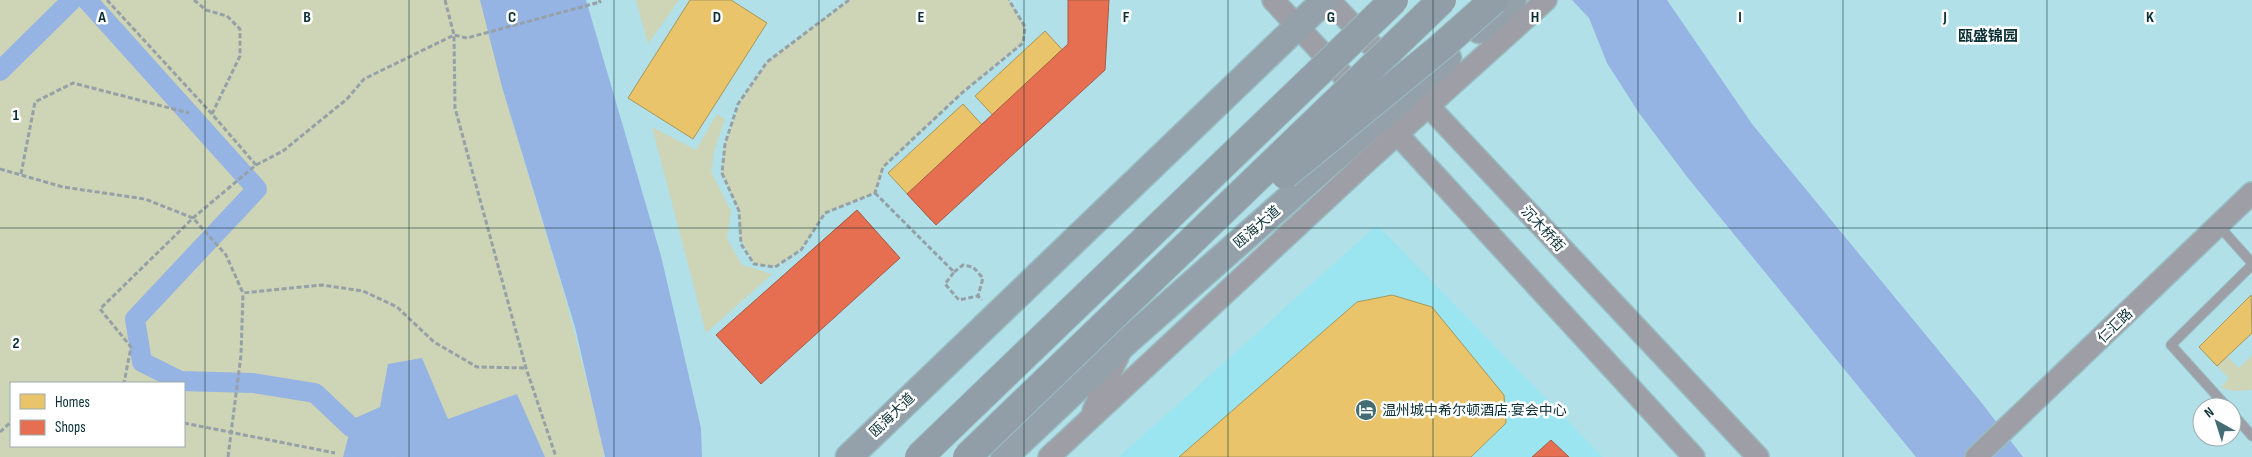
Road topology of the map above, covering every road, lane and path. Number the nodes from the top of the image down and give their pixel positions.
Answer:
1 (106, 0) edge
2 (194, 0) edge
3 (445, 0) edge
4 (848, 0) edge
5 (1009, 0) edge
6 (1273, 0) edge
7 (1325, 0) edge
8 (1329, 0) edge
9 (1394, 0) edge
10 (1442, 0) edge
11 (1494, 0) edge
12 (1513, 0) edge
13 (1546, 0) edge
14 (600, 1) edge
15 (1298, 27) junction
16 (454, 35) junction
17 (1421, 98) junction
18 (189, 113) dead end
19 (212, 114) junction
20 (1390, 126) junction
21 (256, 165) junction
22 (0, 169) edge
23 (21, 174) junction
24 (2252, 192) edge
25 (874, 193) junction
26 (192, 218) junction
27 (2219, 226) junction
28 (2252, 264) edge
29 (954, 272) junction
30 (243, 293) junction
31 (978, 296) junction
32 (1133, 300) junction
33 (996, 315) junction
34 (1124, 344) junction
35 (526, 368) junction
36 (124, 382) edge
37 (2218, 397) edge
38 (1089, 420) junction
39 (185, 422) edge
40 (10, 423) edge
41 (2242, 424) edge
42 (0, 432) edge
43 (231, 432) junction
44 (2252, 436) edge
45 (335, 454) dead end
46 (228, 457) edge
47 (556, 457) edge
48 (849, 457) edge
49 (919, 457) edge
50 (967, 457) edge
51 (1004, 457) edge
52 (1049, 457) edge
53 (1694, 457) edge
54 (1758, 457) edge
55 (1976, 457) edge

1 - 19 path
2 - 19 path
3 - 16 path
4 - 25 path
5 - 25 path
6 - 15 street
7 - 15 main road, 瓯海大道
8 - 17 street, 沉木桥街
9 - 49 highway, bridge
10 - 32 highway, bridge
11 - 32 highway, bridge
12 - 17 main road, 瓯海大道
13 - 17 street
14 - 16 path
15 - 20 street
15 - 33 main road, 瓯海大道
16 - 21 path
16 - 35 path
17 - 20 main road, 瓯海大道
17 - 54 street, 沉木桥街
18 - 23 path
19 - 21 path
20 - 34 main road, 瓯海大道
20 - 38 street
20 - 53 street
21 - 26 path
22 - 23 path
23 - 26 path
24 - 27 street, 仁汇路
25 - 29 path
26 - 30 path
26 - 36 path
27 - 28 lane
27 - 55 street, 仁汇路
28 - 37 lane
29 - 31 path
29 - 31 path
30 - 35 path
30 - 43 path
31 - 33 path
32 - 50 highway, bridge
33 - 48 main road, 瓯海大道
34 - 38 street
34 - 51 main road, 瓯海大道
35 - 47 path
38 - 52 street
39 - 43 path
40 - 42 path
41 - 44 lane
43 - 45 path
43 - 46 path

